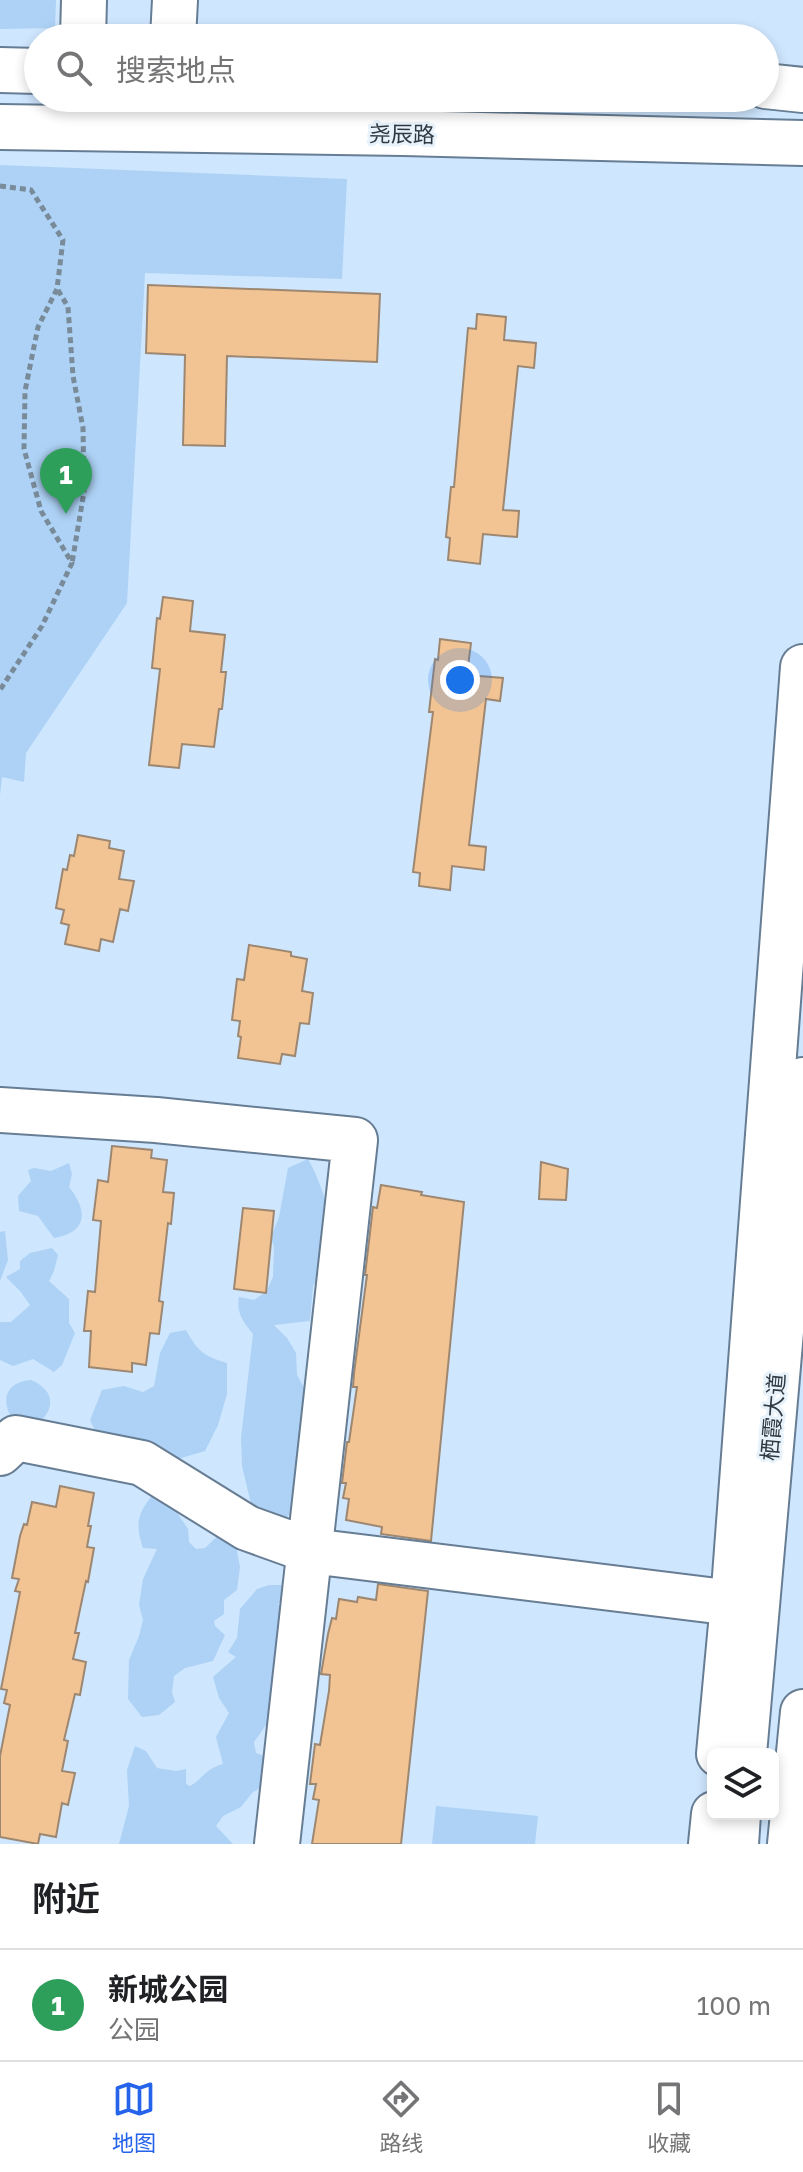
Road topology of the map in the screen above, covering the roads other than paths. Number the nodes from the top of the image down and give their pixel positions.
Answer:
1 (84, 0) edge
2 (175, 0) edge
3 (83, 24) edge
4 (174, 24) edge
5 (0, 70) edge
6 (24, 71) edge
7 (779, 87) edge
8 (803, 90) edge
9 (0, 127) edge
10 (803, 143) edge
11 (803, 667) edge
12 (803, 1080) edge
13 (0, 1110) edge
14 (0, 1453) edge
15 (311, 1551) junction
16 (733, 1603) junction
17 (803, 1712) edge
18 (720, 1748) edge
19 (745, 1748) edge
20 (713, 1820) edge
21 (738, 1820) edge
22 (277, 1844) edge
23 (711, 1844) edge
24 (736, 1844) edge
25 (790, 1844) edge

1 - 3 street
2 - 4 street
5 - 6 street
7 - 8 street
9 - 10 street, 尧辰路
11 - 16 street
12 - 19 street, 栖霞大道
13 - 15 street
14 - 15 street
15 - 16 street
15 - 22 street
16 - 18 street
17 - 25 street
20 - 23 street
21 - 24 street

